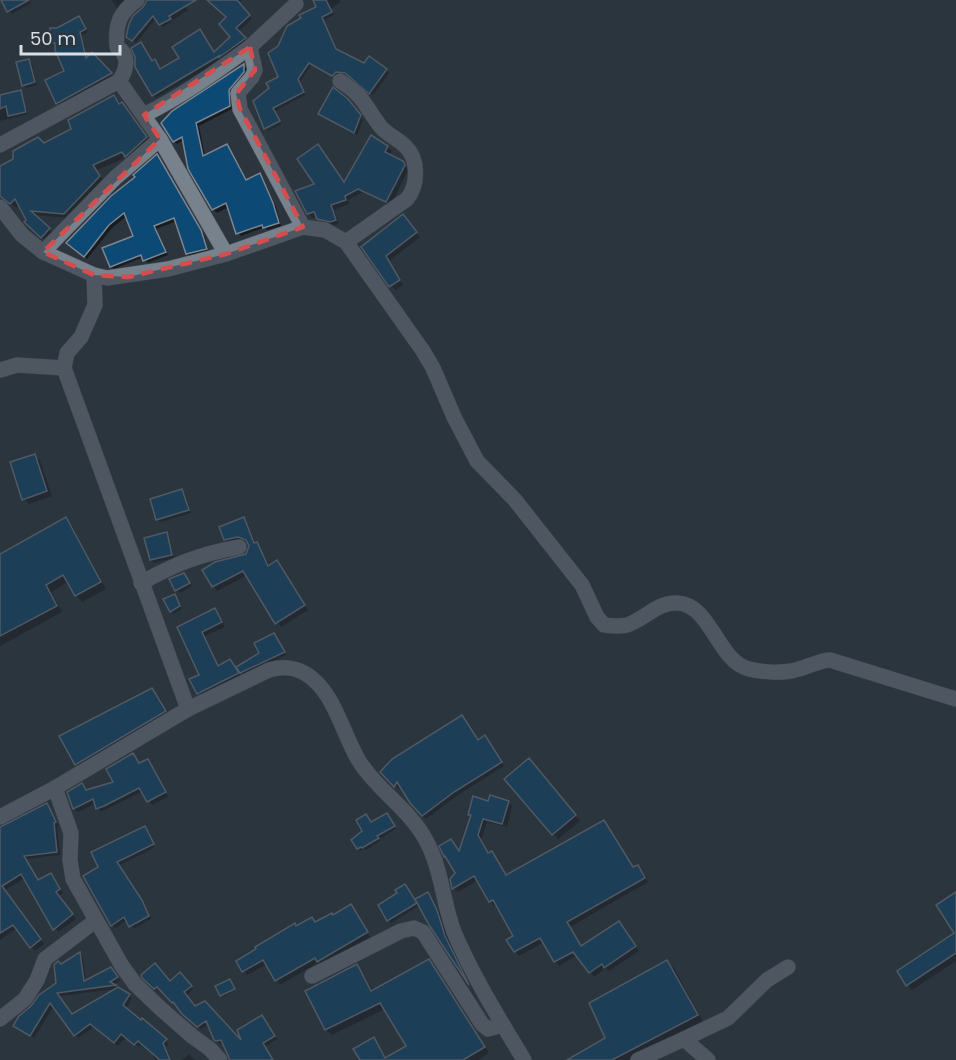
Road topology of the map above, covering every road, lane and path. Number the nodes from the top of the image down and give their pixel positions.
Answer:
1 (137, 0) edge
2 (296, 4) dead end
3 (250, 47) junction
4 (119, 81) junction
5 (340, 81) dead end
6 (144, 115) junction
7 (159, 139) junction
8 (0, 145) edge
9 (0, 207) edge
10 (303, 227) junction
11 (346, 242) junction
12 (42, 252) junction
13 (226, 254) junction
14 (94, 276) junction
15 (64, 368) junction
16 (0, 369) edge
17 (239, 547) dead end
18 (141, 583) junction
19 (956, 699) edge
20 (188, 709) junction
21 (55, 788) junction
22 (0, 817) edge
23 (95, 921) junction
24 (788, 967) dead end
25 (312, 976) dead end
26 (0, 1019) edge
27 (502, 1025) junction
28 (684, 1039) junction
29 (220, 1060) edge
30 (524, 1060) edge
31 (638, 1060) edge
32 (708, 1060) edge

1 - 4 street
2 - 3 street
3 - 6 street
3 - 10 street
4 - 6 street
4 - 8 street
5 - 11 street
6 - 7 street
7 - 12 street
7 - 13 street
9 - 12 street
10 - 11 street
10 - 13 street
11 - 19 street
12 - 14 street
13 - 14 street
14 - 15 street
15 - 16 street
15 - 18 street
17 - 18 street
18 - 20 street
20 - 21 street
20 - 27 street
21 - 22 street
21 - 23 street
23 - 26 street
23 - 29 street
24 - 28 street
25 - 27 street
27 - 30 street
28 - 31 street
28 - 32 street

